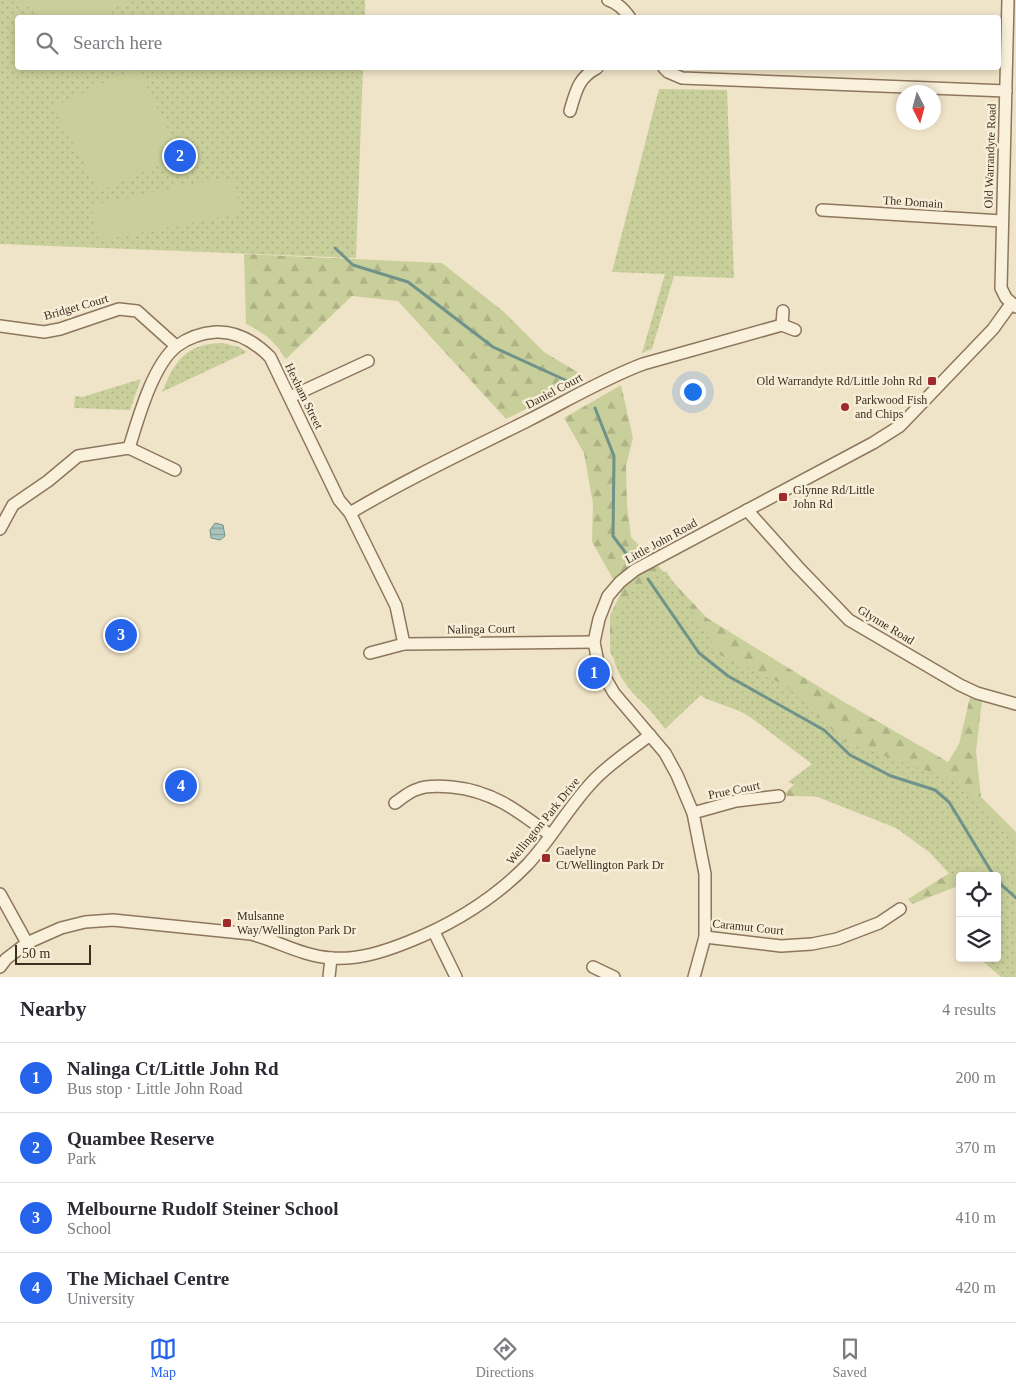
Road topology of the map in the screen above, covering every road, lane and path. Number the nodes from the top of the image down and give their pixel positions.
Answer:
1 (608, 0) edge
2 (1008, 0) edge
3 (628, 15) edge
4 (592, 70) edge
5 (666, 70) edge
6 (1006, 92) junction
7 (570, 111) dead end
8 (822, 210) dead end
9 (1002, 222) junction
10 (1014, 305) edge
11 (783, 311) dead end
12 (782, 325) junction
13 (0, 326) edge
14 (795, 330) dead end
15 (176, 346) junction
16 (368, 361) dead end
17 (290, 397) junction
18 (129, 448) junction
19 (175, 470) dead end
20 (747, 510) junction
21 (350, 513) junction
22 (0, 529) edge
23 (594, 642) junction
24 (404, 644) junction
25 (370, 653) dead end
26 (1016, 704) edge
27 (650, 735) junction
28 (780, 796) dead end
29 (395, 803) dead end
30 (693, 813) junction
31 (550, 835) junction
32 (0, 894) edge
33 (900, 909) dead end
34 (434, 932) junction
35 (704, 937) junction
36 (27, 943) junction
37 (331, 958) junction
38 (0, 967) edge
39 (593, 967) dead end
40 (329, 977) edge
41 (456, 977) edge
42 (614, 977) edge
43 (694, 977) edge

1 - 3 street
2 - 6 street, Old Warrandyte Road
4 - 7 street
5 - 6 street
6 - 9 street, Old Warrandyte Road
8 - 9 street, The Domain
9 - 10 street, Old Warrandyte Road
10 - 20 street, Little John Road
11 - 12 street
12 - 14 street
12 - 21 street, Daniel Court
13 - 15 street, Bridget Court
15 - 17 street, Hexham Street
15 - 18 street, Hexham Street
16 - 17 street
17 - 21 street, Hexham Street
18 - 19 street
18 - 22 street
20 - 23 street, Little John Road
20 - 26 street, Glynne Road
21 - 24 street, Hexham Street
23 - 24 street, Nalinga Court
23 - 27 street, Little John Road
24 - 25 street, Nalinga Court
27 - 30 street, Little John Road
27 - 31 street, Wellington Park Drive
28 - 30 street, Prue Court
29 - 31 street
30 - 35 street, Little John Road
31 - 34 street, Wellington Park Drive
32 - 36 street
33 - 35 street, Caramut Court
34 - 37 street, Wellington Park Drive
34 - 41 street
35 - 43 street, Little John Road
36 - 37 street, Wellington Park Drive
36 - 38 street, Wellington Park Drive
37 - 40 street
39 - 42 street

